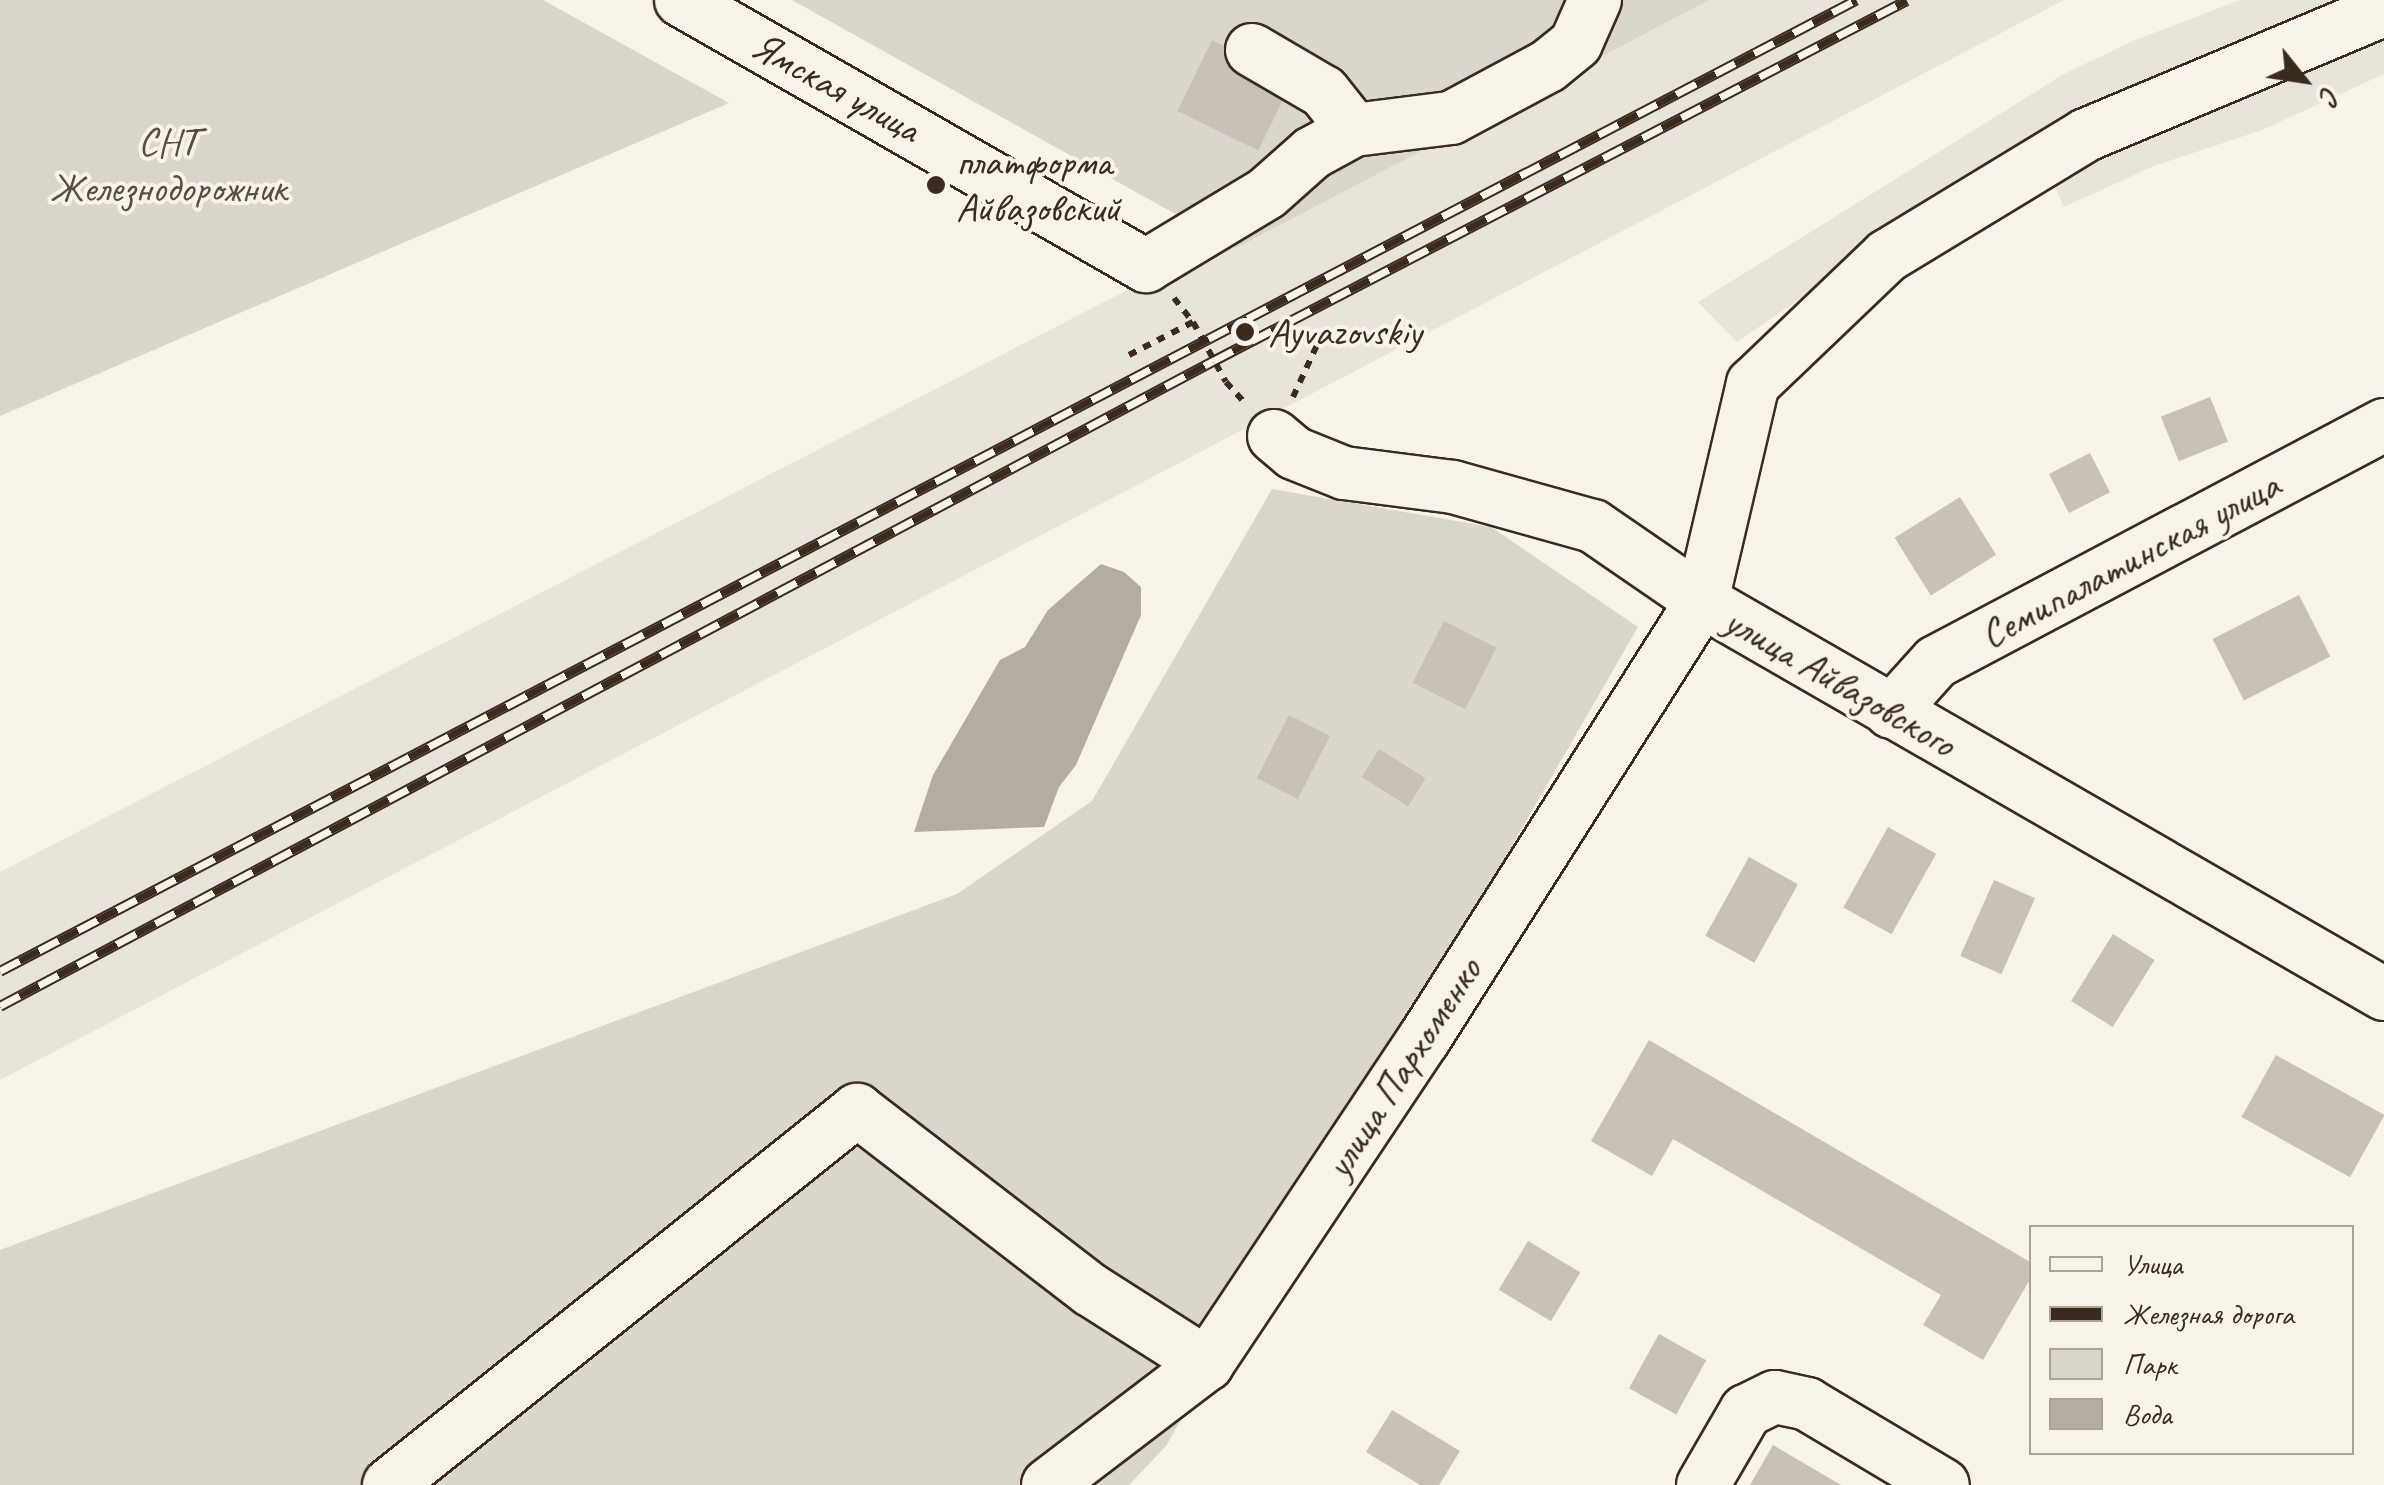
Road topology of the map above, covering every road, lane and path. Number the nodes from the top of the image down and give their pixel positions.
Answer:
1 (681, 0) edge
2 (1595, 0) edge
3 (2384, 10) edge
4 (1252, 50) dead end
5 (1354, 130) junction
6 (1324, 330) dead end
7 (1130, 355) dead end
8 (2384, 425) edge
9 (1274, 436) junction
10 (1702, 601) junction
11 (1890, 712) junction
12 (2384, 994) edge
13 (1208, 1364) junction
14 (389, 1485) edge
15 (1048, 1485) edge
16 (1703, 1485) edge
17 (1943, 1485) edge

1 - 5 street, Ямская улица
2 - 5 street
3 - 10 street, улица Пархоменко
4 - 5 street
6 - 9 path
7 - 9 path
8 - 11 street, Семипалатинская улица
9 - 10 street, улица Айвазовского
10 - 11 street, улица Айвазовского
10 - 13 street, улица Пархоменко
11 - 12 street, улица Айвазовского
13 - 14 street
13 - 15 street, улица Пархоменко
16 - 17 street

